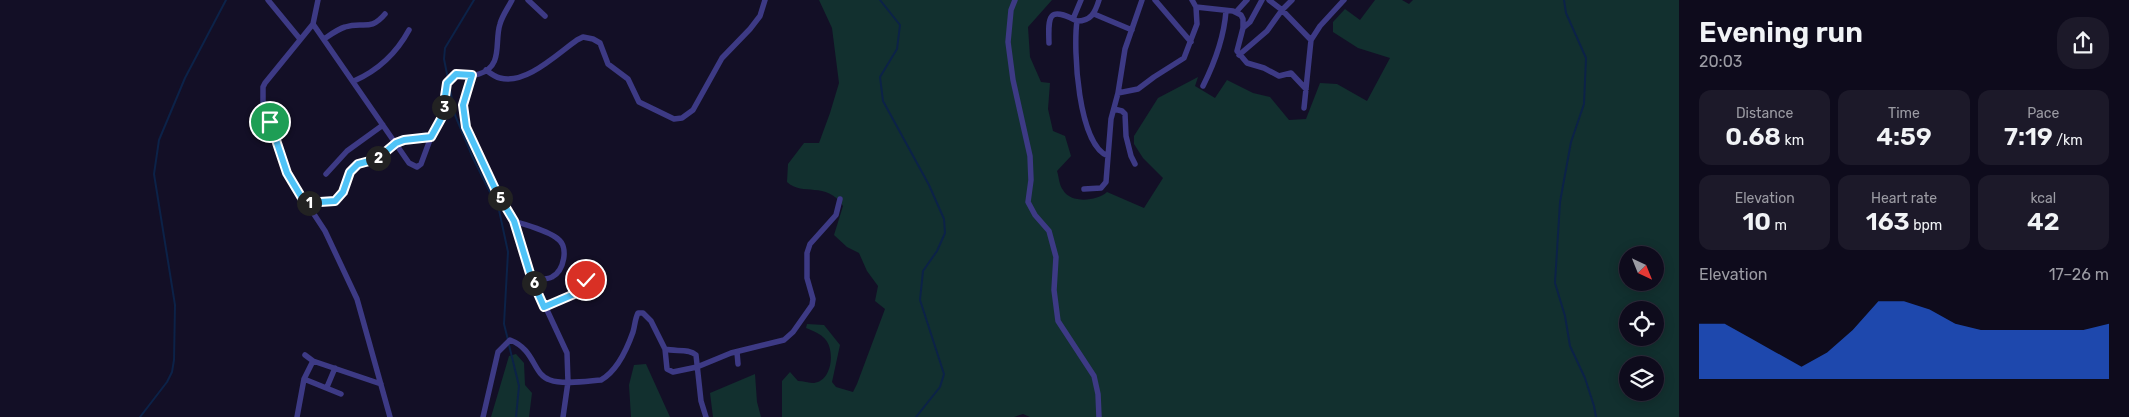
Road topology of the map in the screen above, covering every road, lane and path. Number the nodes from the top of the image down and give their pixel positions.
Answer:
1 (268, 0) edge
2 (318, 0) edge
3 (512, 0) edge
4 (528, 0) edge
5 (764, 0) edge
6 (1015, 0) edge
7 (1081, 0) edge
8 (1099, 0) edge
9 (1142, 0) edge
10 (1155, 0) edge
11 (1192, 0) edge
12 (1247, 0) edge
13 (1262, 0) edge
14 (1269, 0) edge
15 (1292, 0) edge
16 (1344, 0) edge
17 (1196, 7) junction
18 (1282, 10) junction
19 (1226, 11) junction
20 (1236, 12) junction
21 (385, 14) dead end
22 (1094, 14) junction
23 (545, 16) dead end
24 (1075, 20) junction
25 (313, 24) junction
26 (1243, 28) junction
27 (410, 30) dead end
28 (1132, 30) junction
29 (300, 39) junction
30 (324, 39) junction
31 (1311, 40) junction
32 (1191, 42) junction
33 (1049, 43) dead end
34 (1239, 55) junction
35 (486, 70) junction
36 (472, 75) junction
37 (354, 81) junction
38 (1203, 86) dead end
39 (1306, 89) junction
40 (1118, 93) junction
41 (1304, 108) dead end
42 (1114, 109) junction
43 (383, 126) junction
44 (431, 137) junction
45 (396, 143) junction
46 (1108, 156) junction
47 (1135, 164) dead end
48 (326, 174) dead end
49 (1084, 190) dead end
50 (840, 199) dead end
51 (305, 203) junction
52 (514, 221) junction
53 (585, 264) dead end
54 (532, 280) junction
55 (544, 307) junction
56 (665, 349) junction
57 (738, 352) junction
58 (305, 355) dead end
59 (313, 361) junction
60 (738, 364) dead end
61 (697, 367) junction
62 (335, 368) junction
63 (304, 379) junction
64 (568, 382) junction
65 (381, 384) junction
66 (327, 387) junction
67 (342, 394) dead end
68 (297, 417) edge
69 (390, 417) edge
70 (483, 417) edge
71 (563, 417) edge
72 (706, 417) edge
73 (1099, 417) edge

1 - 29 street
2 - 25 street
3 - 35 street
4 - 23 street
5 - 35 street
6 - 73 street
7 - 24 street
8 - 22 street
9 - 28 street
10 - 32 street
11 - 17 street
12 - 20 street
13 - 26 street
14 - 18 street
15 - 18 street
16 - 31 street
17 - 19 street
17 - 32 street
18 - 31 street
18 - 34 street
19 - 20 street
19 - 38 street
20 - 26 street
21 - 30 street
22 - 24 street
22 - 28 street
24 - 33 street
24 - 46 street
25 - 29 street
25 - 30 street
26 - 34 street
27 - 37 street
28 - 40 street
29 - 51 street
30 - 37 street
31 - 39 street
32 - 40 street
34 - 39 street
35 - 36 street
36 - 44 street
36 - 52 street
37 - 43 street
39 - 41 street
40 - 42 street
42 - 46 street
42 - 47 street
43 - 45 street
43 - 48 street
44 - 45 street
44 - 45 street
45 - 51 street
46 - 49 street
50 - 57 street
51 - 65 street
52 - 54 street
52 - 54 street
53 - 55 street
54 - 55 street
55 - 64 street
56 - 61 street
56 - 61 street
56 - 64 street
57 - 60 street
57 - 61 street
58 - 59 street
59 - 62 street
59 - 63 street
61 - 72 street
62 - 65 street
62 - 66 street
63 - 66 street
63 - 68 street
64 - 70 street
64 - 71 street
65 - 69 street
66 - 67 street

